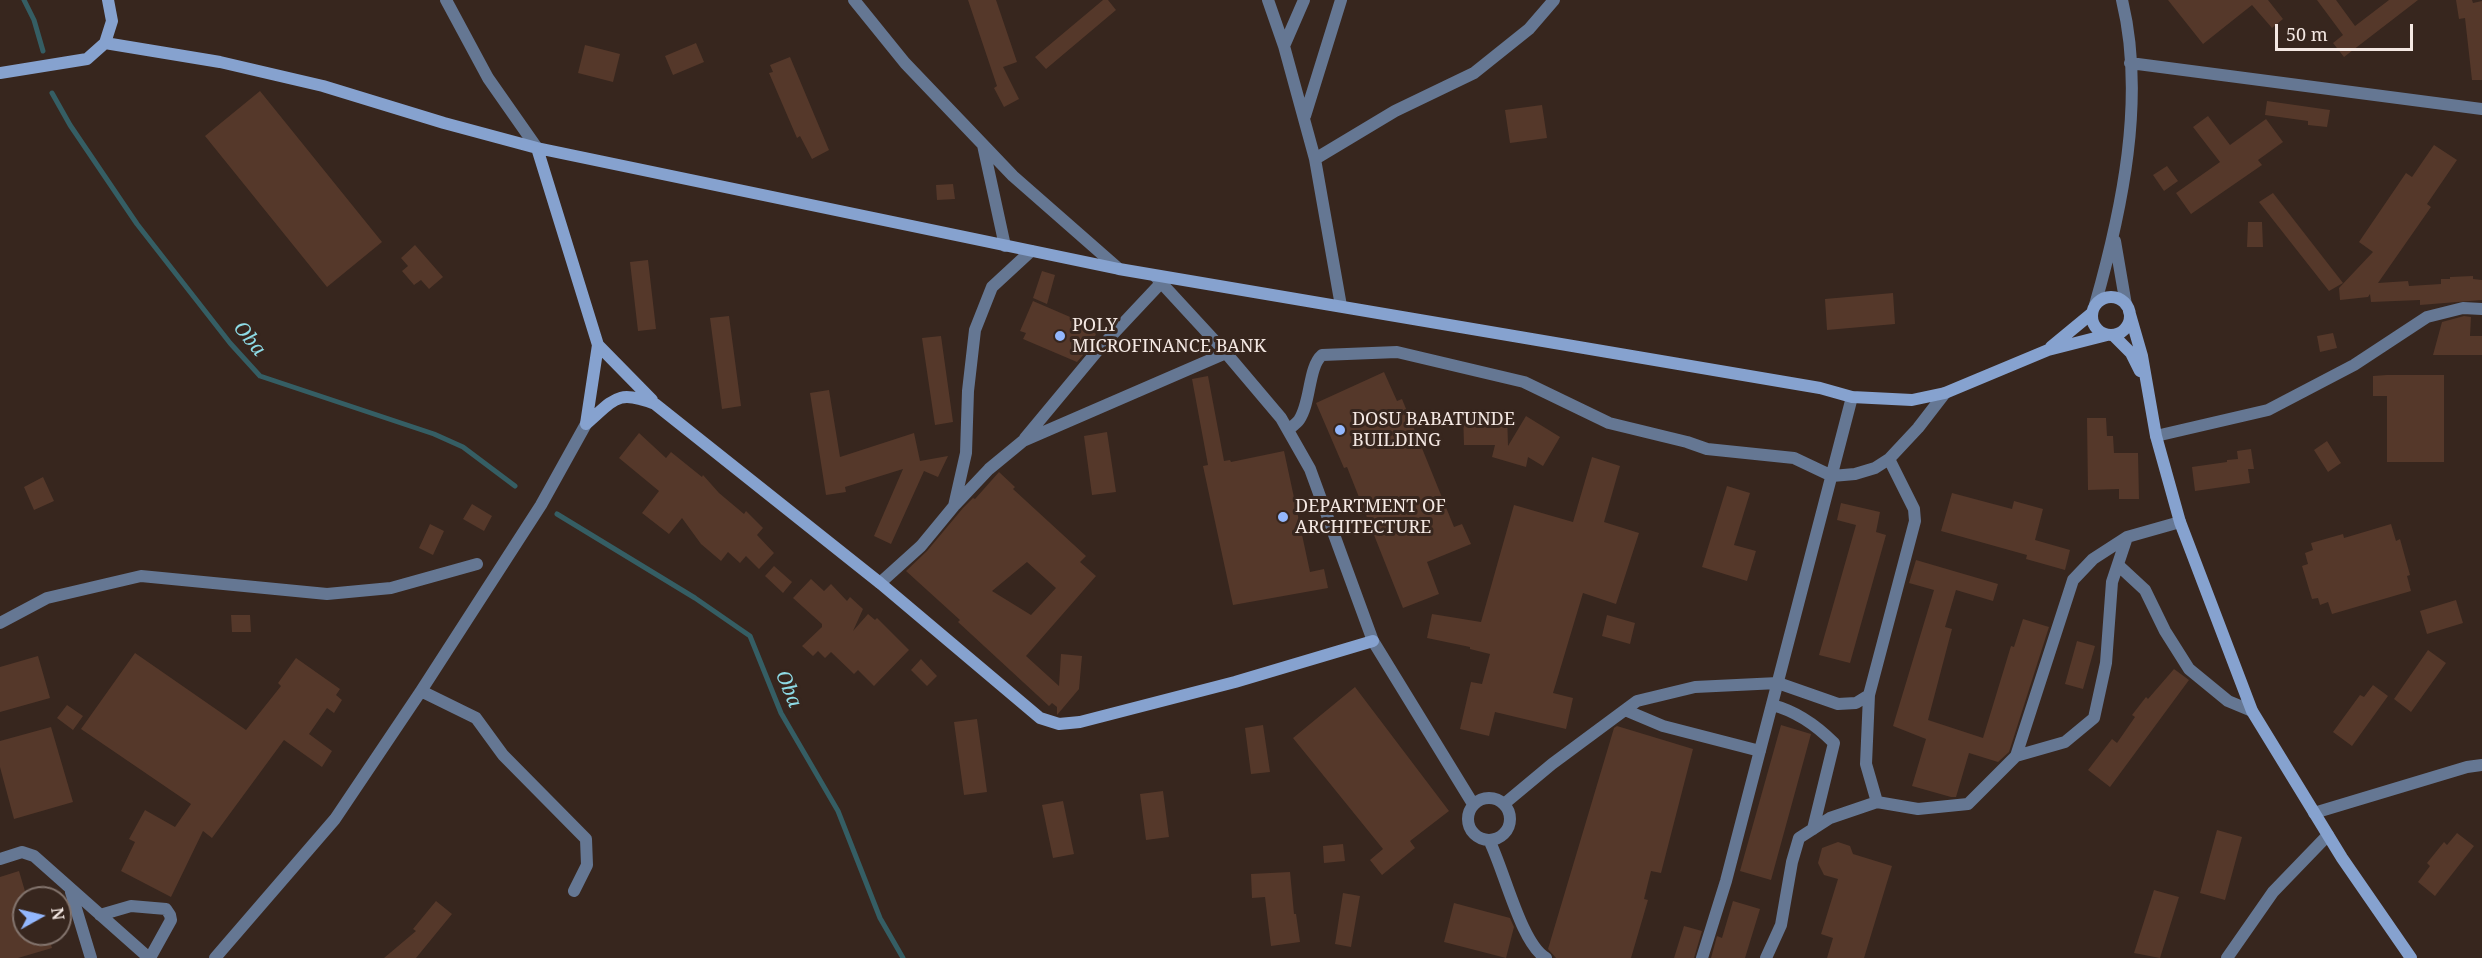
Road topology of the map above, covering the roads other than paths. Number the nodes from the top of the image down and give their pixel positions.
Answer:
1 (108, 0) edge
2 (446, 0) edge
3 (854, 0) edge
4 (1268, 0) edge
5 (1304, 0) edge
6 (1341, 0) edge
7 (1554, 0) edge
8 (2122, 0) edge
9 (105, 43) junction
10 (1284, 46) junction
11 (2130, 63) junction
12 (0, 73) edge
13 (2482, 109) edge
14 (1305, 116) junction
15 (982, 144) junction
16 (537, 148) junction
17 (1315, 159) junction
18 (2114, 237) junction
19 (1005, 246) junction
20 (1031, 251) junction
21 (1119, 269) junction
22 (1158, 279) junction
23 (1341, 306) junction
24 (2128, 308) junction
25 (2093, 309) junction
26 (2482, 309) edge
27 (2110, 335) junction
28 (598, 345) junction
29 (2048, 350) junction
30 (1226, 353) junction
31 (2144, 380) junction
32 (1945, 393) junction
33 (1852, 397) junction
34 (655, 404) junction
35 (586, 424) junction
36 (1288, 430) junction
37 (2156, 436) junction
38 (1023, 441) junction
39 (1889, 459) junction
40 (1832, 476) junction
41 (954, 506) junction
42 (2180, 522) junction
43 (2127, 537) junction
44 (477, 564) dead end
45 (2118, 565) junction
46 (880, 583) junction
47 (0, 623) edge
48 (1373, 642) junction
49 (1778, 683) junction
50 (421, 691) junction
51 (1869, 695) junction
52 (1772, 705) junction
53 (1625, 710) junction
54 (2252, 711) junction
55 (1760, 751) junction
56 (2016, 756) junction
57 (2482, 765) edge
58 (1877, 802) junction
59 (1473, 804) junction
60 (1504, 804) junction
61 (2314, 813) junction
62 (1813, 829) junction
63 (2328, 836) junction
64 (1489, 840) junction
65 (0, 859) edge
66 (67, 886) edge
67 (72, 891) edge
68 (574, 891) dead end
69 (72, 893) edge
70 (100, 915) junction
71 (1538, 957) edge
72 (91, 958) edge
73 (150, 958) edge
74 (215, 958) edge
75 (1702, 958) edge
76 (1766, 958) edge
77 (2227, 958) edge
78 (2411, 958) edge

1 - 9 street
2 - 16 street
3 - 15 street
4 - 10 street
5 - 10 street
6 - 14 street
7 - 17 street
8 - 11 street
9 - 12 street
9 - 16 street
10 - 14 street
11 - 13 street
11 - 18 street
14 - 17 street
15 - 19 street
15 - 21 street
16 - 19 street
16 - 28 street
17 - 23 street
18 - 24 street
18 - 25 street
19 - 20 street
20 - 21 street
20 - 41 street
21 - 22 street
22 - 23 street
22 - 30 street
22 - 38 street
23 - 33 street
24 - 25 street
24 - 27 street
24 - 31 street
25 - 27 street
25 - 29 street
26 - 37 street
27 - 29 street
27 - 31 street
28 - 34 street
28 - 35 street
29 - 32 street
30 - 36 street
30 - 38 street
31 - 37 street
32 - 33 street
32 - 39 street
33 - 40 street
34 - 35 street
34 - 46 street
35 - 50 street
36 - 40 street
36 - 48 street
37 - 42 street
38 - 41 street
39 - 40 street
39 - 51 street
40 - 49 street
41 - 46 street
42 - 43 street
42 - 54 street
43 - 45 street
43 - 56 street
44 - 47 street
45 - 54 street
45 - 56 street
46 - 48 street
48 - 59 street
49 - 51 street
49 - 52 street
49 - 53 street
50 - 68 street
50 - 74 street
51 - 58 street
52 - 55 street
52 - 62 street
53 - 55 street
53 - 60 street
54 - 61 street
55 - 75 street
56 - 58 street
57 - 61 street
58 - 62 street
59 - 60 street
59 - 64 street
60 - 64 street
61 - 63 street
62 - 76 street
63 - 77 street
63 - 78 street
64 - 71 street
65 - 66 street
67 - 70 street
69 - 72 street
70 - 73 street
70 - 73 street

